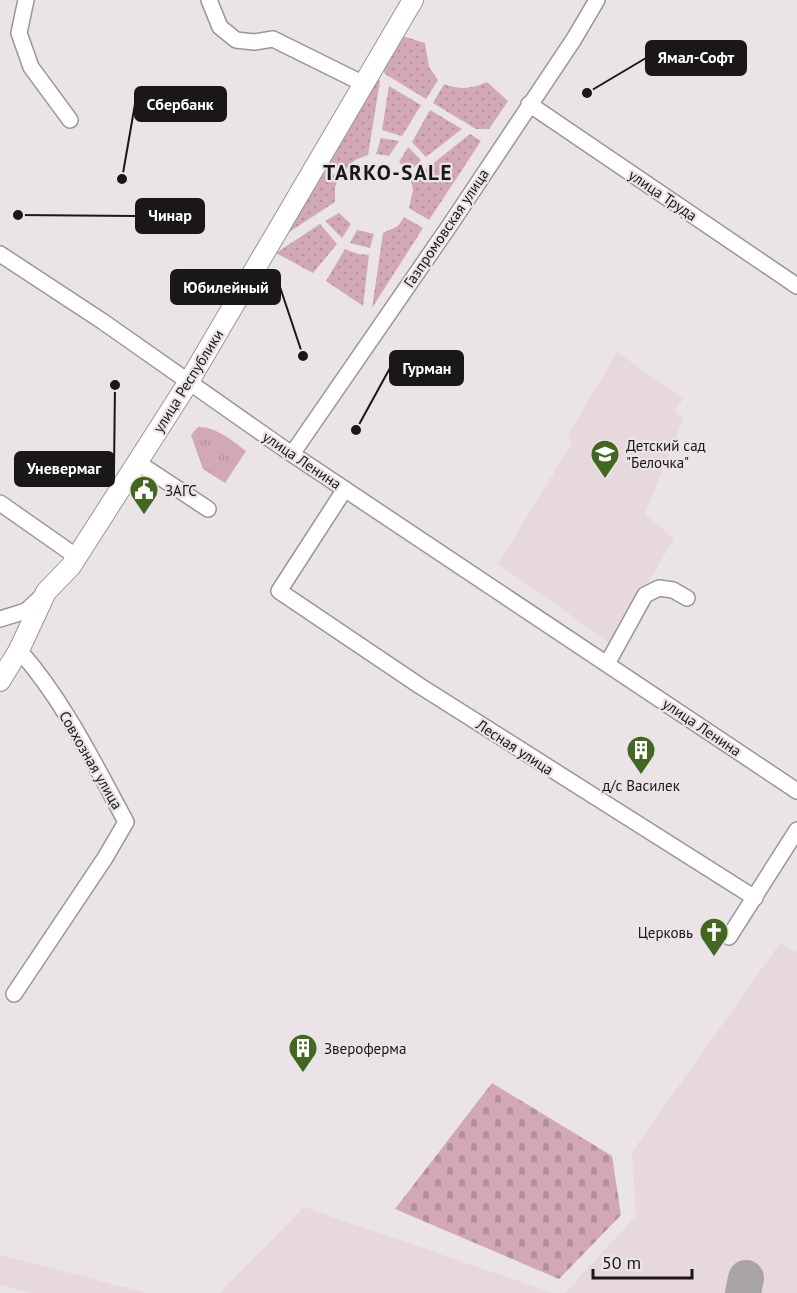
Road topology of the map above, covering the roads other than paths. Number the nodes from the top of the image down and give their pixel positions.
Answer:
1 (26, 0) edge
2 (209, 0) edge
3 (413, 0) edge
4 (597, 0) edge
5 (364, 84) junction
6 (529, 104) junction
7 (70, 120) dead end
8 (0, 254) edge
9 (797, 286) edge
10 (188, 383) junction
11 (292, 454) junction
12 (137, 462) junction
13 (345, 489) junction
14 (0, 503) edge
15 (208, 509) dead end
16 (77, 557) junction
17 (46, 592) junction
18 (687, 598) dead end
19 (0, 619) edge
20 (9, 649) edge
21 (607, 664) junction
22 (3, 676) edge
23 (797, 791) edge
24 (797, 830) edge
25 (755, 898) junction
26 (729, 937) dead end
27 (14, 994) dead end

1 - 7 street
2 - 5 street
3 - 5 main road, улица Республики
4 - 6 street, Газпромовская улица
5 - 10 main road, улица Республики
6 - 9 street, улица Труда
6 - 11 street, Газпромовская улица
8 - 10 street, улица Ленина
10 - 11 street, улица Ленина
10 - 12 main road, улица Республики
11 - 13 street, улица Ленина
12 - 15 street
12 - 16 main road, улица Республики
13 - 21 street, улица Ленина
13 - 25 street, Лесная улица
14 - 16 street
16 - 17 main road, улица Республики
17 - 19 street, улица Республики
17 - 20 main road
18 - 21 street
20 - 22 main road
20 - 27 street, Совхозная улица
21 - 23 street, улица Ленина
24 - 25 street
25 - 26 street

